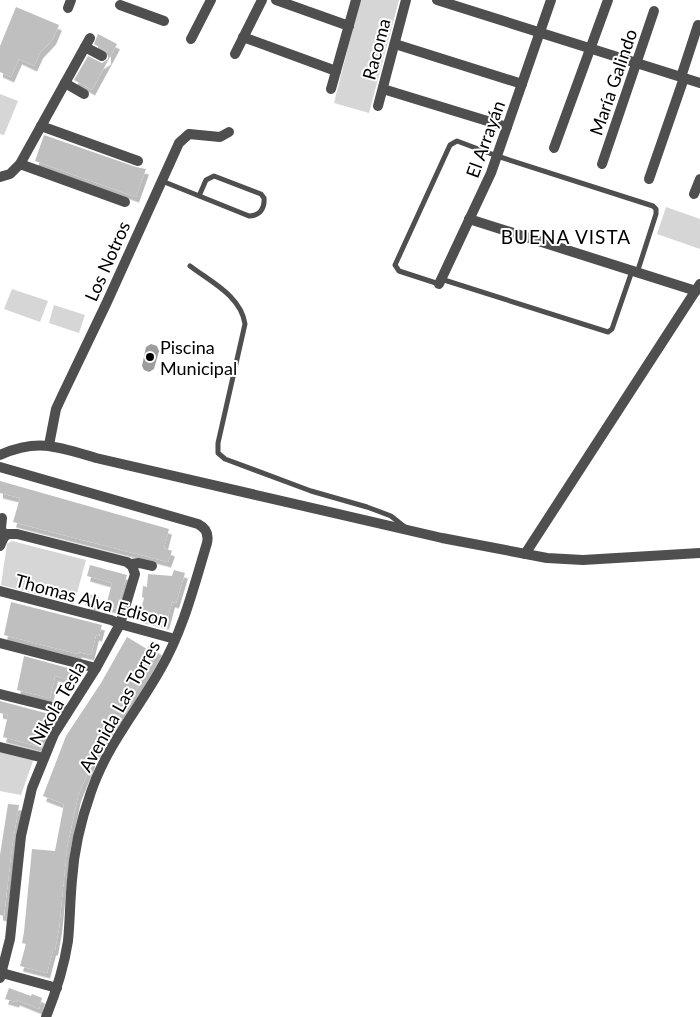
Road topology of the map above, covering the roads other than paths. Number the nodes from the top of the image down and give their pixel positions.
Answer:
1 (211, 0) edge
2 (262, 0) edge
3 (276, 0) edge
4 (356, 0) edge
5 (406, 0) edge
6 (437, 0) edge
7 (551, 0) edge
8 (608, 0) edge
9 (120, 6) edge
10 (654, 11) dead end
11 (164, 21) dead end
12 (698, 25) dead end
13 (349, 26) junction
14 (540, 32) junction
15 (243, 37) junction
16 (90, 38) dead end
17 (191, 39) dead end
18 (394, 44) junction
19 (85, 47) junction
20 (590, 48) junction
21 (235, 54) dead end
22 (102, 56) dead end
23 (636, 63) junction
24 (336, 71) junction
25 (682, 78) junction
26 (65, 83) junction
27 (700, 83) edge
28 (522, 84) junction
29 (331, 89) dead end
30 (383, 89) junction
31 (84, 94) dead end
32 (378, 106) dead end
33 (41, 126) junction
34 (507, 127) junction
35 (229, 132) dead end
36 (554, 148) dead end
37 (497, 156) junction
38 (138, 161) dead end
39 (20, 164) junction
40 (602, 164) dead end
41 (0, 177) edge
42 (649, 179) dead end
43 (700, 180) edge
44 (161, 181) junction
45 (694, 194) dead end
46 (199, 196) junction
47 (126, 202) dead end
48 (469, 219) junction
49 (190, 266) dead end
50 (635, 272) junction
51 (440, 282) junction
52 (698, 287) edge
53 (49, 445) junction
54 (0, 455) edge
55 (0, 467) edge
56 (2, 518) dead end
57 (408, 530) junction
58 (2, 541) edge
59 (700, 553) edge
60 (525, 554) junction
61 (132, 566) junction
62 (152, 566) dead end
63 (0, 591) edge
64 (120, 624) junction
65 (175, 639) junction
66 (0, 643) edge
67 (96, 668) junction
68 (0, 694) edge
69 (68, 711) junction
70 (0, 746) edge
71 (44, 758) junction
72 (1, 976) edge
73 (57, 988) junction
74 (46, 1017) edge

1 - 17 street
2 - 15 street
3 - 13 street
4 - 13 street
5 - 18 street, Racoma
6 - 14 street
7 - 14 street, El Arrayán
8 - 20 street
9 - 11 street
10 - 23 street, María Galindo
12 - 25 street
13 - 24 street
14 - 20 street
14 - 28 street, El Arrayán
15 - 21 street
15 - 24 street
16 - 19 street
18 - 28 street
18 - 30 street, Racoma
19 - 22 street
19 - 26 street
20 - 23 street
20 - 36 street
23 - 25 street
23 - 40 street, María Galindo
24 - 29 street
25 - 27 street
25 - 42 street
26 - 31 street
26 - 33 street
28 - 34 street, El Arrayán
30 - 32 street, Racoma
30 - 34 street
33 - 38 street
33 - 39 street
34 - 37 street, El Arrayán
35 - 44 street, Los Notros
37 - 48 street, El Arrayán
37 - 50 lane
37 - 51 lane
39 - 41 street
39 - 47 street
43 - 45 street
44 - 46 lane
44 - 53 street, Los Notros
46 - 46 lane
48 - 50 street
48 - 51 street, El Arrayán
49 - 57 lane
50 - 51 lane
50 - 52 street
52 - 60 street
53 - 54 street
53 - 57 street
55 - 65 street, Avenida Las Torres
56 - 58 street
57 - 60 street
58 - 61 street
59 - 60 street
61 - 62 street
61 - 64 street, Nikola Tesla
63 - 64 street, Thomas Alva Edison
64 - 65 street, Thomas Alva Edison
64 - 67 street, Nikola Tesla
65 - 73 street, Avenida Las Torres
66 - 67 street
67 - 69 street, Nikola Tesla
68 - 69 street
69 - 71 street, Nikola Tesla
70 - 71 street
71 - 72 street, Nikola Tesla
72 - 73 street
73 - 74 street, Avenida Las Torres

